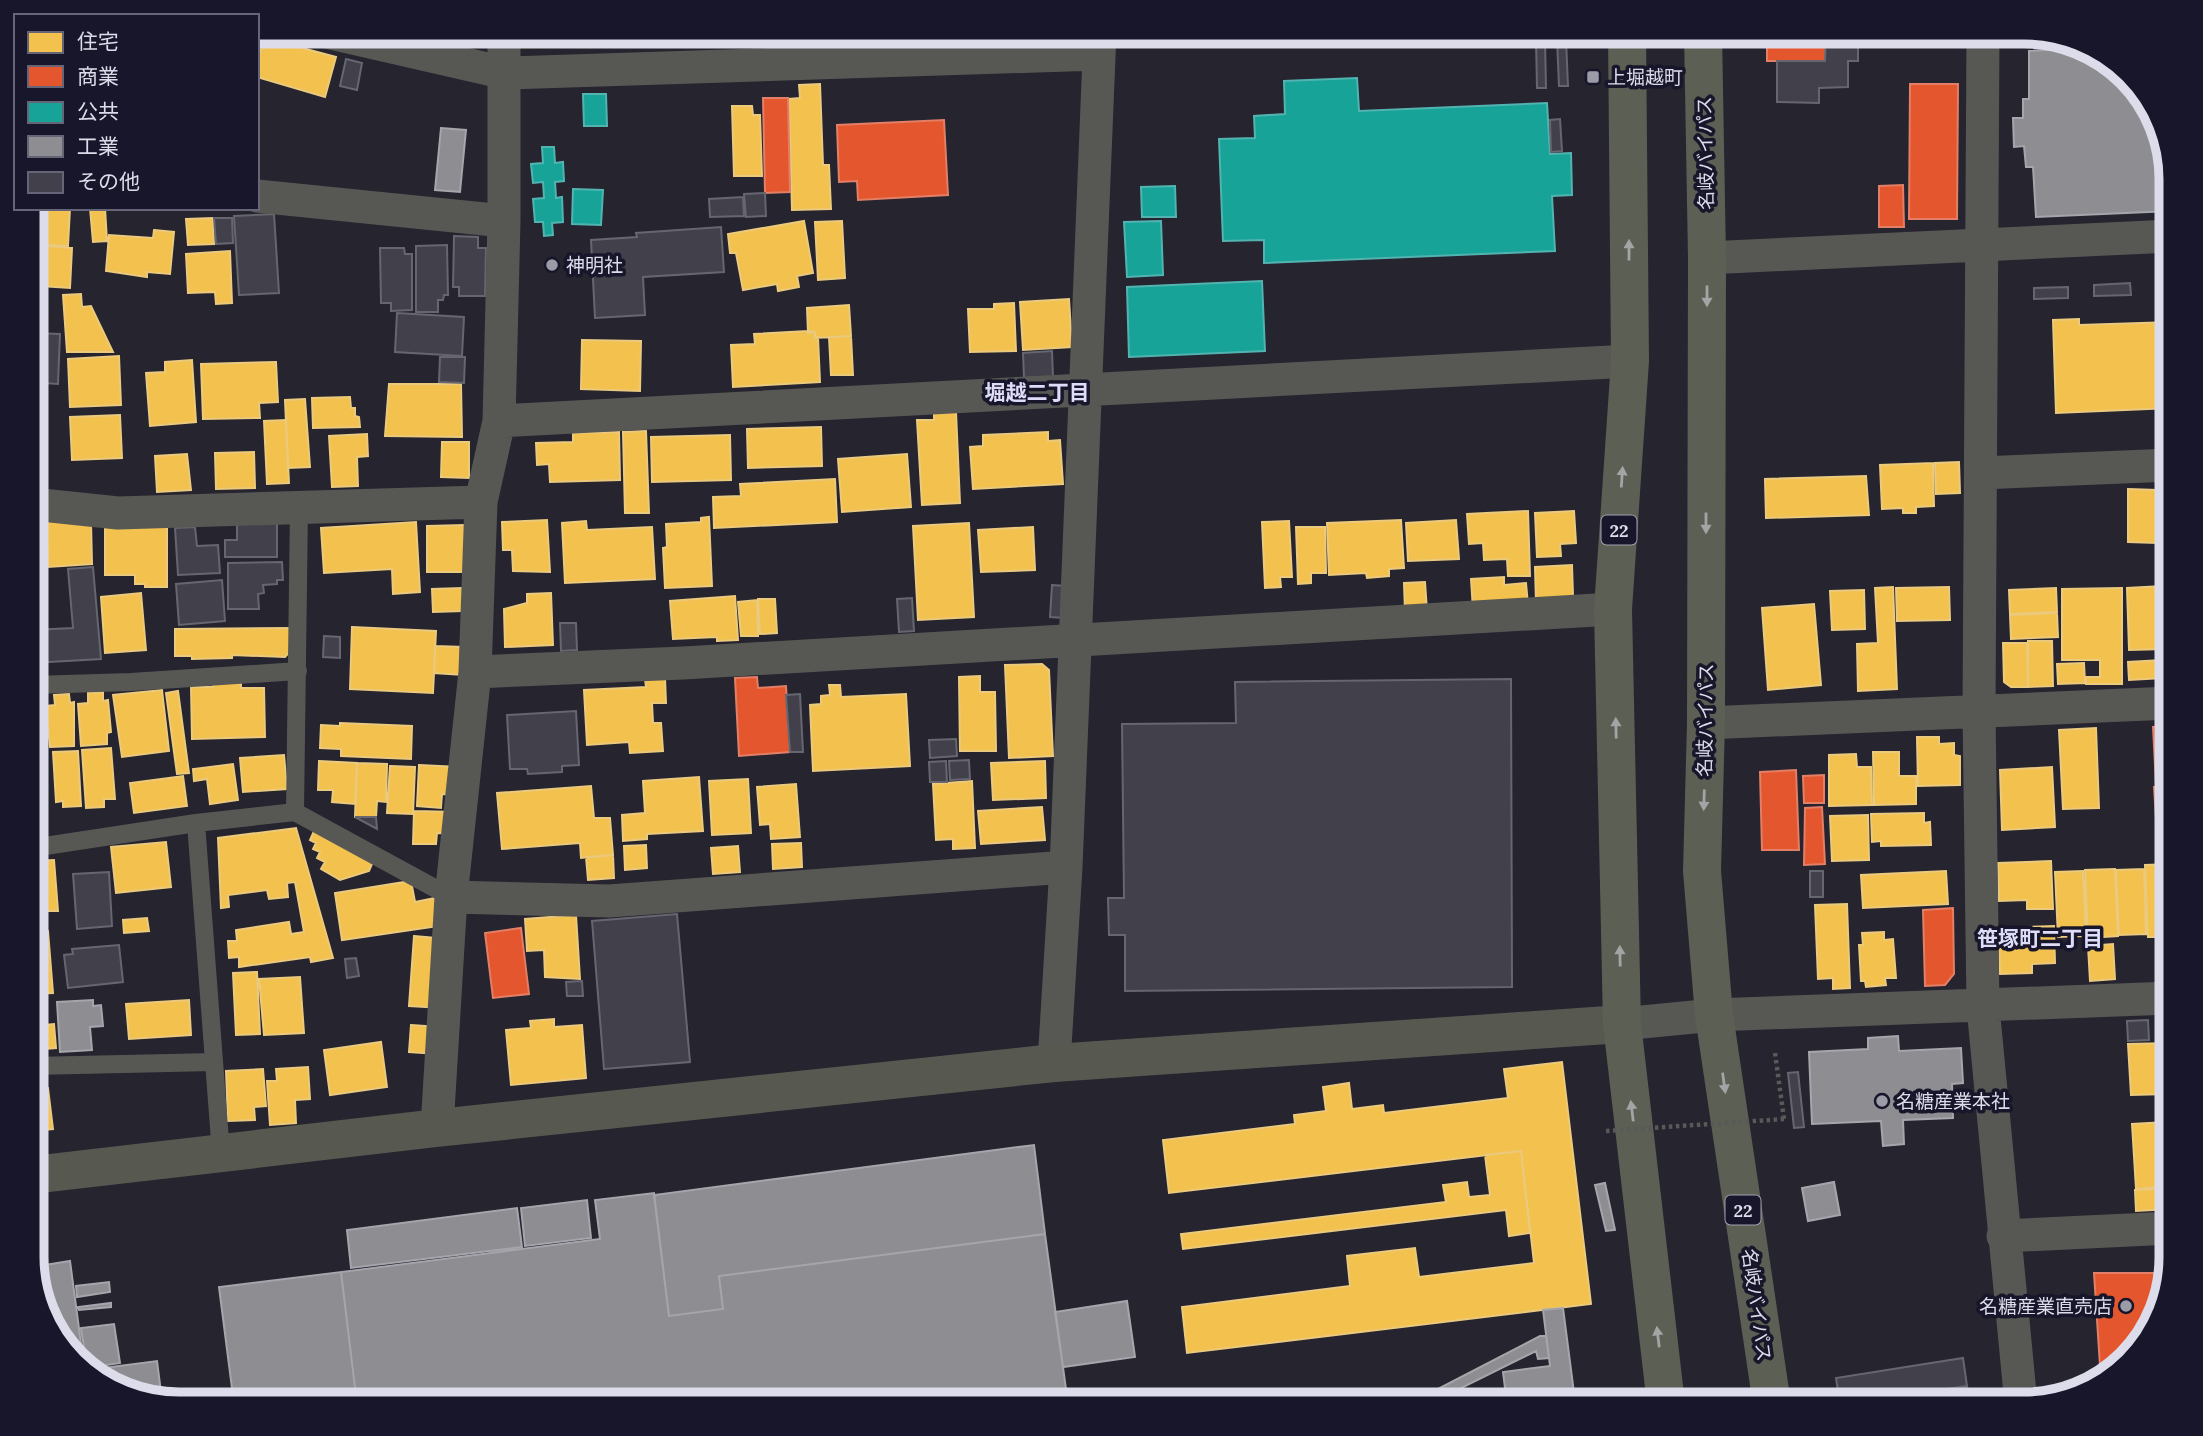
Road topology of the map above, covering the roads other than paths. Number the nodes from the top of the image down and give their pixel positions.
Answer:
1 (378, 44) edge
2 (505, 44) edge
3 (1079, 44) edge
4 (1099, 44) edge
5 (1627, 44) edge
6 (1703, 44) edge
7 (1983, 44) edge
8 (505, 73) junction
9 (259, 196) edge
10 (505, 221) junction
11 (2159, 236) edge
12 (1983, 243) junction
13 (1707, 258) junction
14 (1630, 361) junction
15 (1086, 391) junction
16 (499, 421) junction
17 (2159, 466) edge
18 (1981, 473) junction
19 (481, 502) junction
20 (44, 505) edge
21 (299, 507) junction
22 (1613, 609) junction
23 (1074, 642) junction
24 (298, 671) junction
25 (475, 672) junction
26 (44, 685) edge
27 (2159, 704) edge
28 (1979, 711) junction
29 (1706, 723) junction
30 (295, 812) junction
31 (197, 823) junction
32 (44, 846) edge
33 (1066, 867) junction
34 (451, 897) junction
35 (2159, 999) edge
36 (1983, 1007) junction
37 (1714, 1015) junction
38 (1622, 1024) junction
39 (214, 1062) junction
40 (1054, 1063) junction
41 (44, 1066) edge
42 (437, 1128) junction
43 (221, 1154) junction
44 (44, 1174) edge
45 (2159, 1229) edge
46 (2003, 1236) junction
47 (1664, 1392) edge
48 (1770, 1392) edge
49 (2020, 1392) edge

1 - 8 street
2 - 8 street
3 - 8 street
4 - 15 street
14 -> 5 highway, 22
6 - 13 highway, 名岐バイパス / 22
7 - 12 street
8 - 10 street
9 - 10 street
10 - 16 street
11 - 12 street
12 - 13 street
12 - 18 street
13 -> 29 highway, 名岐バイパス / 22
14 - 15 street
22 -> 14 highway, 22
15 - 16 street
15 - 23 street
16 - 19 street
17 - 18 street
18 - 28 street
19 - 21 street
19 - 25 street
20 - 21 street
21 - 24 lane
22 - 23 street
38 -> 22 highway, 22
23 - 25 street
23 - 33 street
24 - 26 lane
24 - 30 lane
25 - 34 street
27 - 28 street
28 - 29 street
28 - 36 street
29 -> 37 highway, 名岐バイパス / 22
30 - 31 lane
30 - 34 lane
31 - 32 lane
31 - 39 lane
33 - 34 street
33 - 40 street
34 - 42 street
35 - 36 street
36 - 37 street
36 - 46 street
37 - 38 street
37 -> 48 highway, 名岐バイパス / 22
38 - 40 street
47 -> 38 highway, 22
39 - 41 lane
39 - 43 lane
40 - 42 street
42 - 43 street
43 - 44 street
45 - 46 street
46 - 49 street

